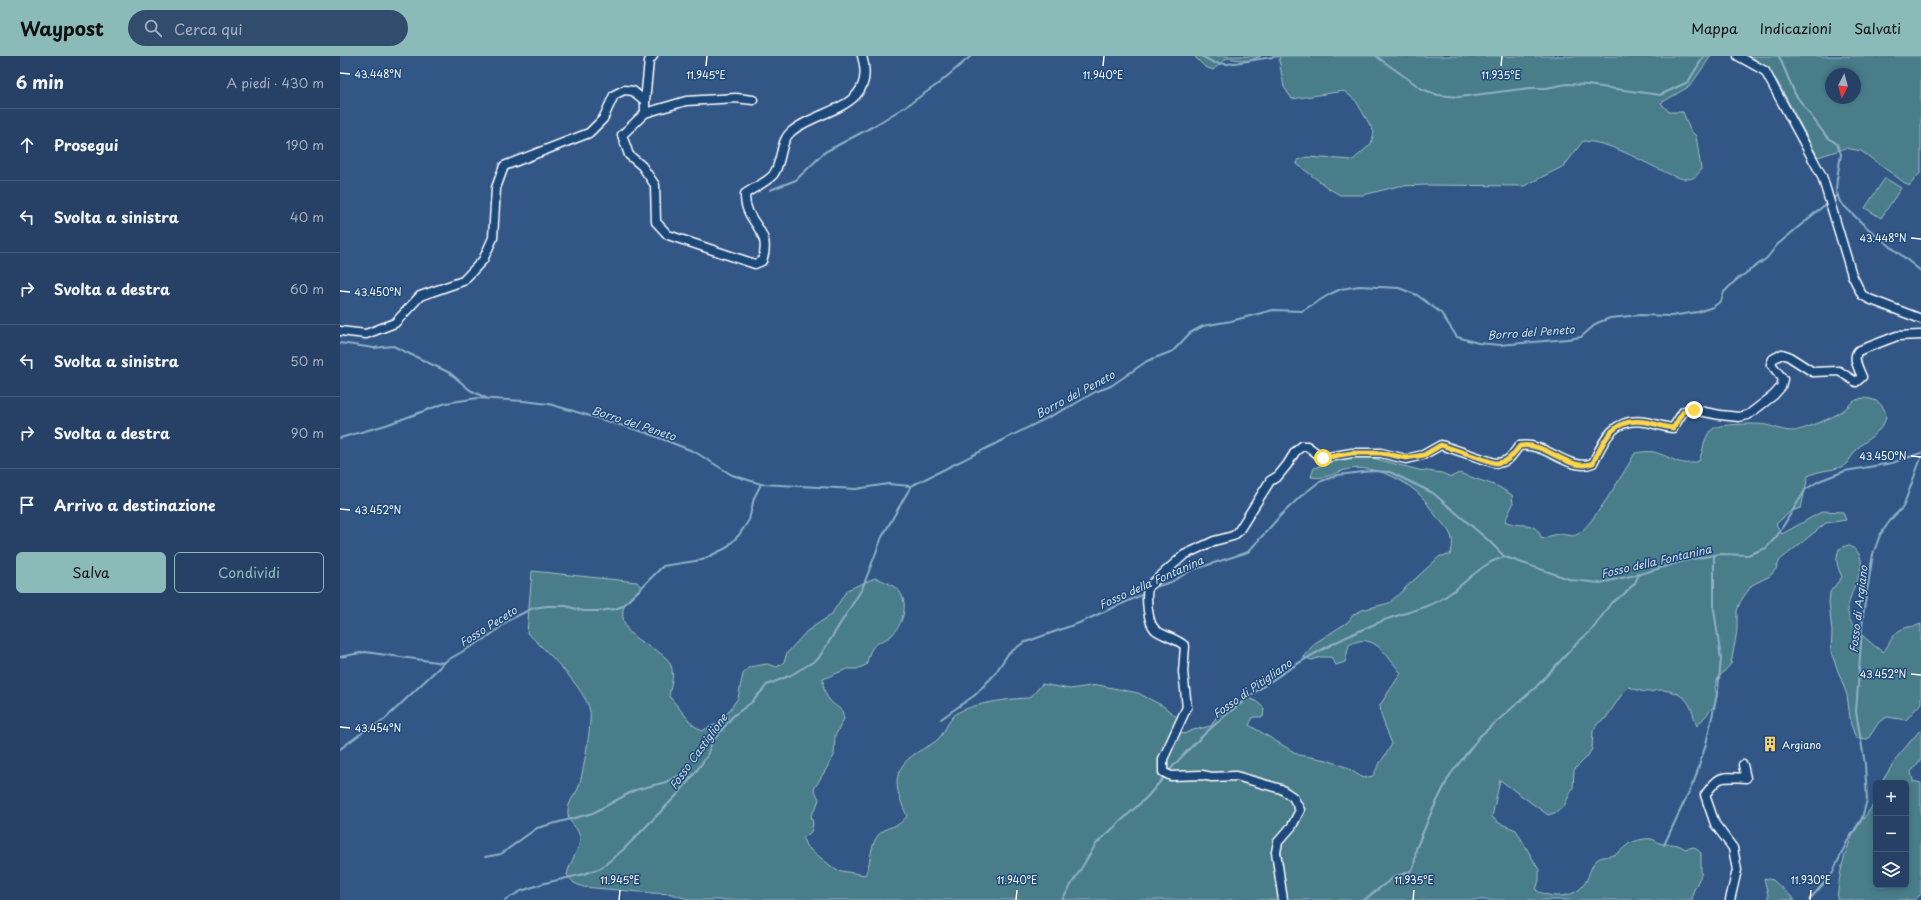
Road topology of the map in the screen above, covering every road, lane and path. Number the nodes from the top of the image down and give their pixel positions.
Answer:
1 (653, 56) edge
2 (862, 56) edge
3 (1738, 56) edge
4 (753, 100) dead end
5 (645, 101) junction
6 (645, 113) junction
7 (1921, 319) edge
8 (340, 332) edge
9 (1921, 335) edge
10 (1743, 765) dead end
11 (1283, 900) edge
12 (1730, 900) edge

1 - 5 street
2 - 6 street
3 - 7 street
4 - 6 street
5 - 6 street
5 - 8 street
9 - 11 street
10 - 12 street

